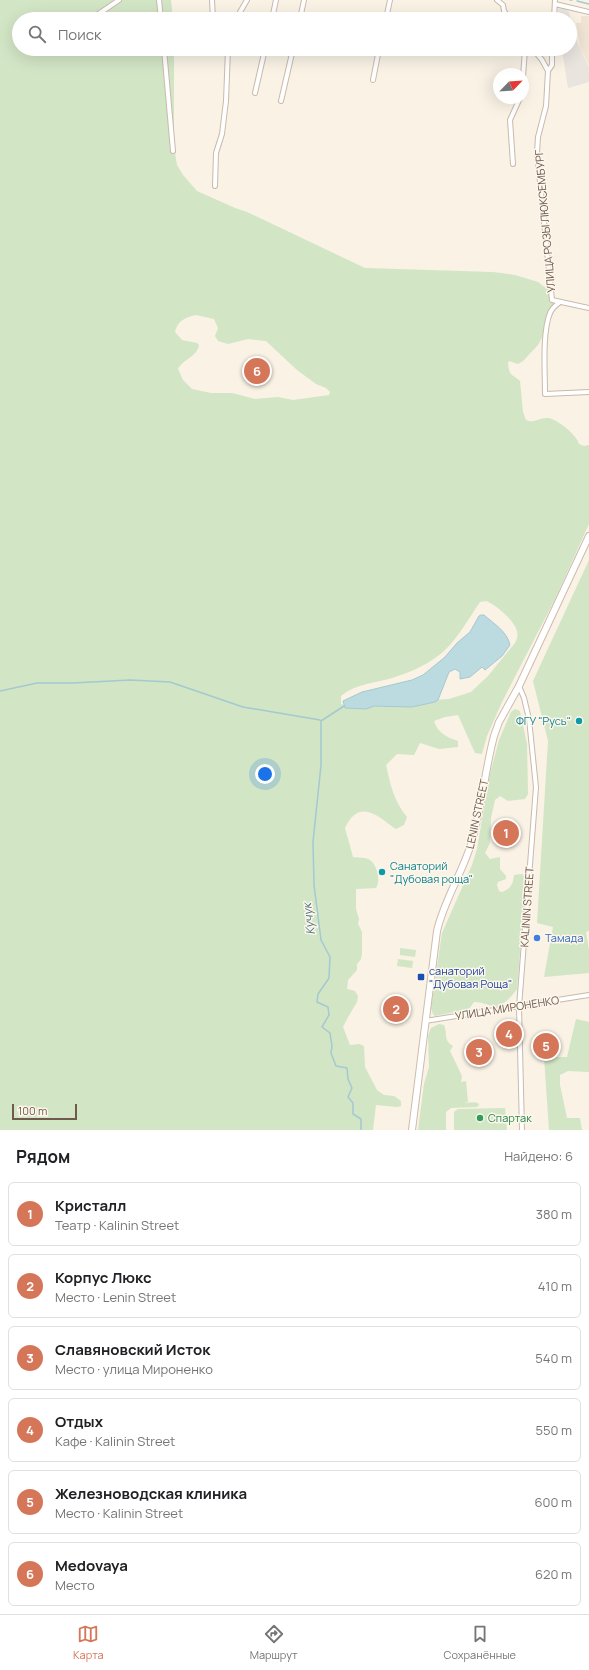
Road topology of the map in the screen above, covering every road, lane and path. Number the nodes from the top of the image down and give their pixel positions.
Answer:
1 (119, 0) edge
2 (160, 0) edge
3 (212, 0) edge
4 (247, 0) edge
5 (276, 0) edge
6 (304, 0) edge
7 (390, 0) edge
8 (497, 0) edge
9 (555, 2) edge
10 (101, 12) edge
11 (161, 12) edge
12 (213, 12) edge
13 (240, 12) edge
14 (273, 12) edge
15 (301, 12) edge
16 (387, 12) edge
17 (505, 12) edge
18 (554, 12) edge
19 (589, 12) edge
20 (165, 56) edge
21 (228, 56) edge
22 (263, 56) edge
23 (291, 56) edge
24 (378, 56) edge
25 (524, 56) edge
26 (539, 56) edge
27 (552, 56) edge
28 (524, 68) edge
29 (548, 71) junction
30 (373, 80) dead end
31 (255, 93) dead end
32 (281, 101) dead end
33 (517, 104) edge
34 (173, 151) dead end
35 (513, 164) dead end
36 (215, 186) dead end
37 (560, 302) junction
38 (589, 308) edge
39 (589, 392) edge
40 (589, 536) edge
41 (519, 686) junction
42 (589, 995) edge
43 (519, 1007) junction
44 (425, 1021) junction
45 (412, 1130) edge
46 (522, 1130) edge

1 - 10 street
2 - 11 street
3 - 12 street
4 - 13 street
5 - 14 street
6 - 15 street
7 - 16 street
8 - 17 street
9 - 18 street
9 - 19 street
20 - 34 street
21 - 36 street
22 - 31 street
23 - 32 street
24 - 30 street
25 - 28 street
26 - 29 street
27 - 29 street, УЛИЦА РОЗЫ ЛЮКСЕМБУРГ
29 - 37 street, УЛИЦА РОЗЫ ЛЮКСЕМБУРГ
33 - 35 street
37 - 38 street
37 - 39 street, УЛИЦА РОЗЫ ЛЮКСЕМБУРГ
40 - 41 main road, LENIN STREET
41 - 43 street, KALININ STREET
41 - 44 main road, LENIN STREET
42 - 43 street, УЛИЦА МИРОНЕНКО
43 - 44 street, УЛИЦА МИРОНЕНКО
43 - 46 street, KALININ STREET
44 - 45 main road, LENIN STREET

